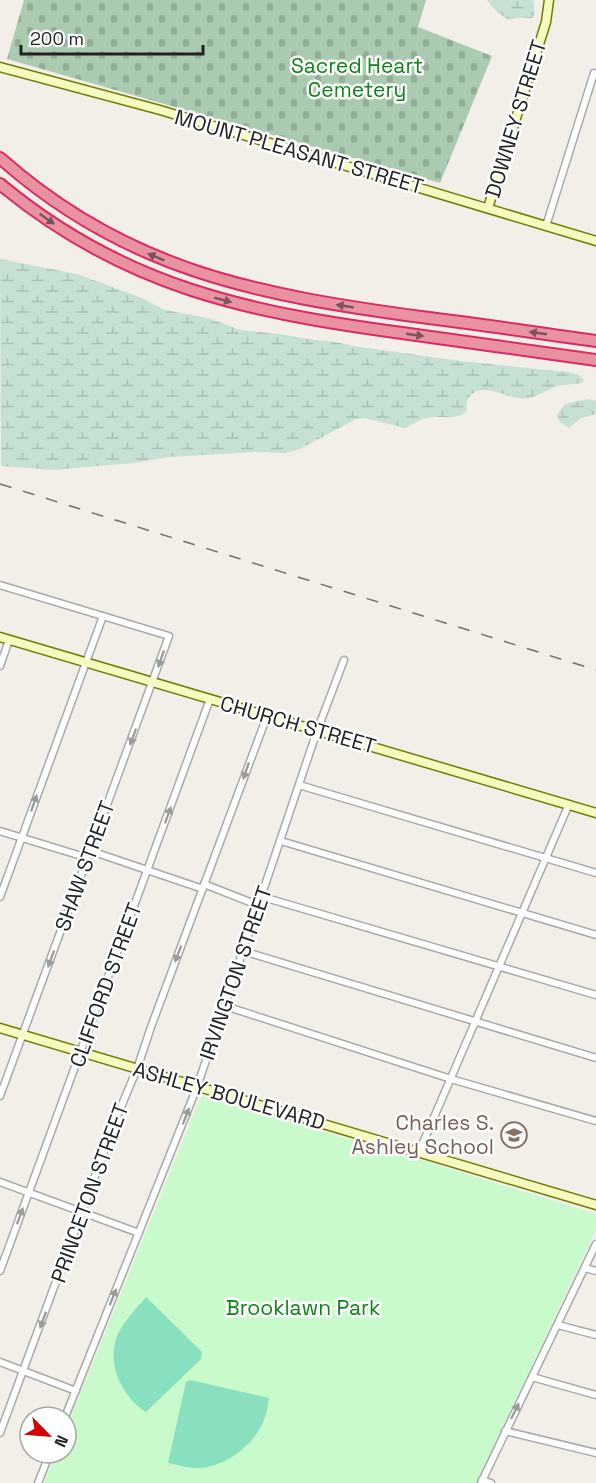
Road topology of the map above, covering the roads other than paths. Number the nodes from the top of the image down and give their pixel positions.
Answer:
1 (549, 0) edge
2 (0, 67) edge
3 (594, 73) dead end
4 (0, 159) edge
5 (0, 184) edge
6 (488, 208) junction
7 (546, 226) junction
8 (596, 242) edge
9 (596, 341) edge
10 (596, 360) edge
11 (0, 585) edge
12 (103, 616) junction
13 (0, 637) edge
14 (9, 640) junction
15 (344, 660) dead end
16 (86, 663) junction
17 (0, 666) edge
18 (153, 682) junction
19 (210, 699) junction
20 (267, 716) junction
21 (317, 730) junction
22 (299, 785) junction
23 (569, 804) junction
24 (596, 813) edge
25 (0, 831) edge
26 (22, 838) junction
27 (281, 841) junction
28 (90, 855) junction
29 (546, 858) junction
30 (148, 870) junction
31 (596, 873) edge
32 (204, 887) junction
33 (0, 897) edge
34 (262, 897) junction
35 (260, 906) junction
36 (523, 913) junction
37 (596, 935) edge
38 (243, 951) junction
39 (500, 966) junction
40 (596, 995) edge
41 (225, 1006) junction
42 (475, 1023) junction
43 (0, 1028) edge
44 (24, 1035) junction
45 (81, 1052) junction
46 (596, 1058) edge
47 (137, 1069) junction
48 (451, 1079) junction
49 (197, 1087) junction
50 (0, 1096) edge
51 (596, 1121) edge
52 (419, 1152) junction
53 (0, 1182) edge
54 (28, 1192) junction
55 (596, 1205) edge
56 (83, 1213) junction
57 (139, 1233) junction
58 (596, 1244) edge
59 (585, 1268) junction
60 (0, 1271) edge
61 (596, 1271) edge
62 (558, 1325) junction
63 (596, 1335) edge
64 (0, 1362) edge
65 (24, 1371) junction
66 (532, 1377) junction
67 (76, 1390) junction
68 (596, 1395) edge
69 (70, 1405) edge
70 (506, 1431) junction
71 (0, 1433) edge
72 (596, 1453) edge
73 (45, 1465) edge
74 (482, 1481) edge
75 (38, 1483) edge
76 (491, 1483) edge

1 - 6 main road, DOWNEY STREET
2 - 6 main road, MOUNT PLEASANT STREET
3 - 7 street
9 -> 4 highway
5 -> 10 highway
6 - 7 main road, MOUNT PLEASANT STREET
7 - 8 main road, MOUNT PLEASANT STREET
11 - 12 street
12 - 16 street
12 -> 18 street, SHAW STREET
13 - 14 main road, CHURCH STREET
14 - 16 main road, CHURCH STREET
14 - 17 street
15 - 21 street, IRVINGTON STREET
16 - 18 main road, CHURCH STREET
26 -> 16 street
18 - 19 main road, CHURCH STREET
18 -> 28 street, SHAW STREET
19 - 20 main road, CHURCH STREET
30 -> 19 street, CLIFFORD STREET
20 - 21 main road, CHURCH STREET
20 -> 32 street, PRINCETON STREET
21 - 22 street, IRVINGTON STREET
21 - 23 main road, CHURCH STREET
22 - 27 street, IRVINGTON STREET
22 - 29 street
23 - 24 main road, CHURCH STREET
23 - 29 street
25 - 26 street
26 - 28 street
26 - 33 street
27 - 34 street, IRVINGTON STREET
27 - 36 street
28 - 30 street
28 -> 44 street, SHAW STREET
29 - 31 street
29 - 36 street
30 - 32 street
30 - 45 street, CLIFFORD STREET
32 - 35 street
32 -> 47 street, PRINCETON STREET
34 - 35 street, IRVINGTON STREET
34 - 39 street
35 - 38 street, IRVINGTON STREET
36 - 37 street
36 - 39 street
38 - 41 street, IRVINGTON STREET
38 - 42 street
39 - 40 street
39 - 42 street
41 - 48 street
41 - 49 street, IRVINGTON STREET
42 - 46 street
42 - 48 street
43 - 44 main road, ASHLEY BOULEVARD
44 - 45 main road, ASHLEY BOULEVARD
44 - 50 street, SHAW STREET
45 - 47 main road, ASHLEY BOULEVARD
45 - 54 street, CLIFFORD STREET
47 - 49 main road, ASHLEY BOULEVARD
47 - 56 street, PRINCETON STREET
48 - 51 street
48 - 52 street
49 - 52 main road, ASHLEY BOULEVARD
57 -> 49 street, IRVINGTON STREET
52 - 55 main road, ASHLEY BOULEVARD
53 - 54 street
54 - 56 street
60 -> 54 street, CLIFFORD STREET
56 - 57 street
56 -> 65 street, PRINCETON STREET
67 -> 57 street, IRVINGTON STREET
58 - 59 street
59 - 61 street
59 - 62 street
62 - 63 street
62 - 66 street
64 - 65 street
65 - 67 street
65 - 71 street, PRINCETON STREET
66 - 68 street
70 -> 66 street
67 - 69 street, IRVINGTON STREET
70 - 72 street
70 - 74 street
73 - 75 street
74 - 76 street

